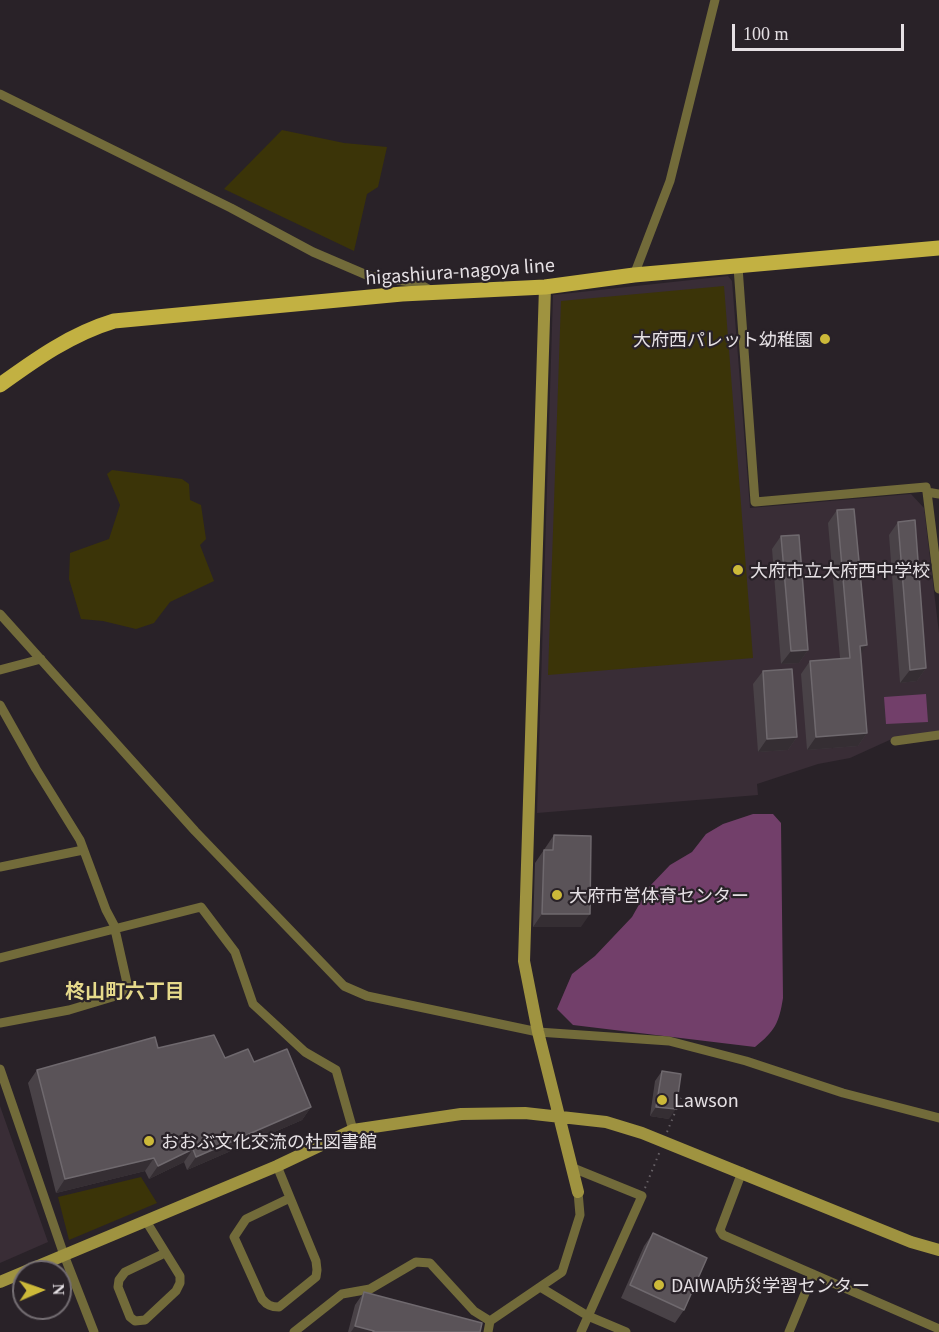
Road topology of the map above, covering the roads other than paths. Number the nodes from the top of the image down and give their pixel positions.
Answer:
1 (715, 0) edge
2 (0, 94) edge
3 (939, 248) edge
4 (738, 267) junction
5 (634, 275) junction
6 (545, 287) junction
7 (433, 292) junction
8 (0, 385) edge
9 (927, 492) junction
10 (939, 494) edge
11 (939, 589) edge
12 (0, 614) edge
13 (41, 659) junction
14 (0, 670) edge
15 (0, 705) edge
16 (939, 735) edge
17 (895, 741) dead end
18 (83, 850) junction
19 (0, 867) edge
20 (115, 928) junction
21 (0, 958) edge
22 (0, 1023) edge
23 (538, 1032) junction
24 (0, 1069) edge
25 (558, 1116) junction
26 (939, 1118) edge
27 (353, 1130) junction
28 (277, 1166) junction
29 (573, 1168) junction
30 (742, 1172) junction
31 (578, 1192) joint
32 (290, 1198) junction
33 (146, 1221) junction
34 (939, 1250) edge
35 (165, 1253) junction
36 (64, 1256) junction
37 (813, 1274) junction
38 (0, 1282) edge
39 (540, 1287) junction
40 (588, 1316) junction
41 (490, 1321) junction
42 (939, 1329) edge
43 (94, 1332) edge
44 (294, 1332) edge
45 (489, 1332) edge
46 (581, 1332) edge
47 (626, 1332) edge
48 (789, 1332) edge

1 - 5 street
2 - 7 street
3 - 4 main road, higashiura-nagoya line
4 - 5 main road, higashiura-nagoya line
4 - 9 street
5 - 6 main road, higashiura-nagoya line
6 - 7 main road, higashiura-nagoya line
6 - 23 street
7 - 8 main road, higashiura-nagoya line
9 - 10 street
9 - 11 street
12 - 13 street
13 - 14 street
13 - 23 street
15 - 18 street
16 - 17 street
18 - 19 street
18 - 20 street
20 - 21 street
20 - 22 street
20 - 27 street
23 - 25 street
23 - 26 street
24 - 36 street
25 - 27 street
25 - 29 street
25 - 30 street
27 - 28 street
28 - 32 street
28 - 33 street
29 - 31 street
29 - 40 street
30 - 34 street
30 - 37 street
31 - 39 street
32 - 32 street
33 - 35 street
33 - 36 street
35 - 35 street
36 - 38 street
36 - 43 street
37 - 42 street
37 - 48 street
39 - 40 street
39 - 41 street
40 - 46 street
40 - 47 street
41 - 44 street
41 - 45 street

